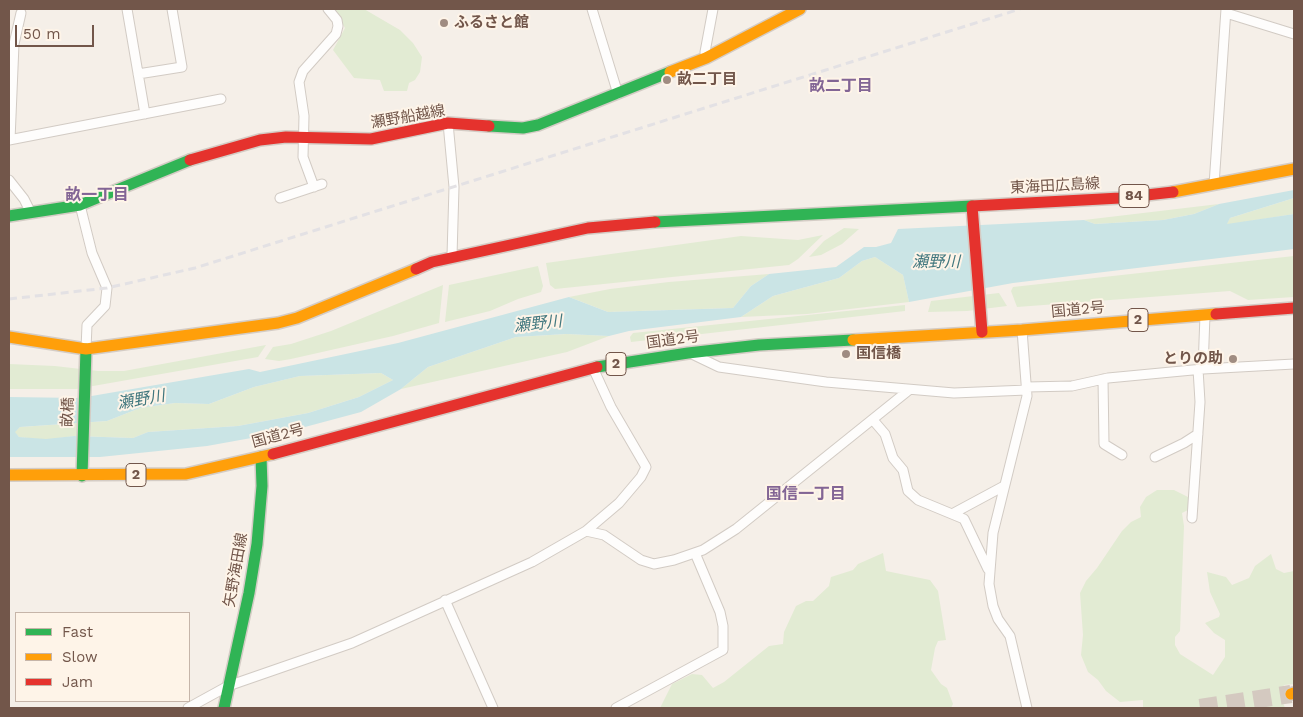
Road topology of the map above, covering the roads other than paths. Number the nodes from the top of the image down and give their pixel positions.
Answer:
1 (127, 9) edge
2 (172, 9) edge
3 (328, 9) edge
4 (592, 9) edge
5 (713, 9) edge
6 (794, 10) edge
7 (1226, 11) edge
8 (21, 13) dead end
9 (1294, 34) edge
10 (706, 58) junction
11 (138, 74) junction
12 (618, 94) junction
13 (221, 100) dead end
14 (145, 114) junction
15 (448, 123) junction
16 (304, 138) junction
17 (10, 140) edge
18 (1294, 168) edge
19 (9, 180) edge
20 (1214, 185) junction
21 (280, 198) dead end
22 (80, 205) junction
23 (972, 210) junction
24 (30, 211) junction
25 (9, 216) edge
26 (452, 256) junction
27 (1294, 308) edge
28 (1205, 315) junction
29 (1022, 330) junction
30 (982, 332) junction
31 (9, 337) edge
32 (86, 349) junction
33 (688, 353) junction
34 (1294, 364) edge
35 (593, 368) junction
36 (1200, 369) junction
37 (1103, 379) junction
38 (1027, 389) junction
39 (909, 390) junction
40 (873, 420) junction
41 (1198, 434) junction
42 (1122, 455) dead end
43 (261, 457) junction
44 (1155, 457) dead end
45 (9, 475) edge
46 (82, 476) junction
47 (1004, 486) junction
48 (952, 514) junction
49 (1192, 518) dead end
50 (586, 531) junction
51 (695, 553) junction
52 (989, 571) junction
53 (445, 600) junction
54 (228, 686) junction
55 (188, 708) edge
56 (224, 708) edge
57 (231, 708) edge
58 (493, 708) edge
59 (616, 708) edge
60 (1028, 708) edge

1 - 11 street
2 - 11 street
3 - 16 street
4 - 12 street
5 - 10 street
6 - 10 main road, 瀬野船越線
7 - 9 street
7 - 20 street
8 - 17 street
10 - 12 main road, 瀬野船越線
11 - 14 street
12 - 15 main road, 瀬野船越線
13 - 14 street
14 - 17 street
15 - 16 main road, 瀬野船越線
15 - 26 street
16 - 21 street
16 - 22 main road, 瀬野船越線
18 - 20 main road, 東海田広島線 / 84
19 - 24 street
20 - 23 main road, 東海田広島線 / 84
22 - 24 main road, 瀬野船越線
22 - 32 street
23 - 26 main road, 東海田広島線
23 - 30 main road
24 - 25 main road, 瀬野船越線
26 - 32 main road, 東海田広島線
27 - 28 main road, 国道2号 / 2
28 - 29 main road, 国道2号 / 2
28 - 36 street
29 - 30 main road, 国道2号 / 2
29 - 38 street
30 - 33 main road, 国道2号 / 2
31 - 32 main road, 東海田広島線
32 - 46 main road, 畝橋
33 - 35 main road, 国道2号 / 2
33 - 39 street
34 - 36 street
35 - 43 main road, 国道2号 / 2
35 - 50 street
36 - 37 street
36 - 41 street
37 - 38 street
37 - 42 street
38 - 39 street
38 - 47 street
39 - 40 street
40 - 48 street
40 - 51 street
41 - 44 street
41 - 49 street
43 - 46 main road, 国道2号 / 2
43 - 54 main road, 矢野海田線
45 - 46 main road, 国道2号 / 2
47 - 48 street
47 - 52 street
48 - 52 street
50 - 51 street
50 - 53 street
51 - 59 street
52 - 60 street
53 - 54 street
53 - 58 street
54 - 55 street
54 - 56 main road, 矢野海田線
54 - 57 main road, 矢野海田線

